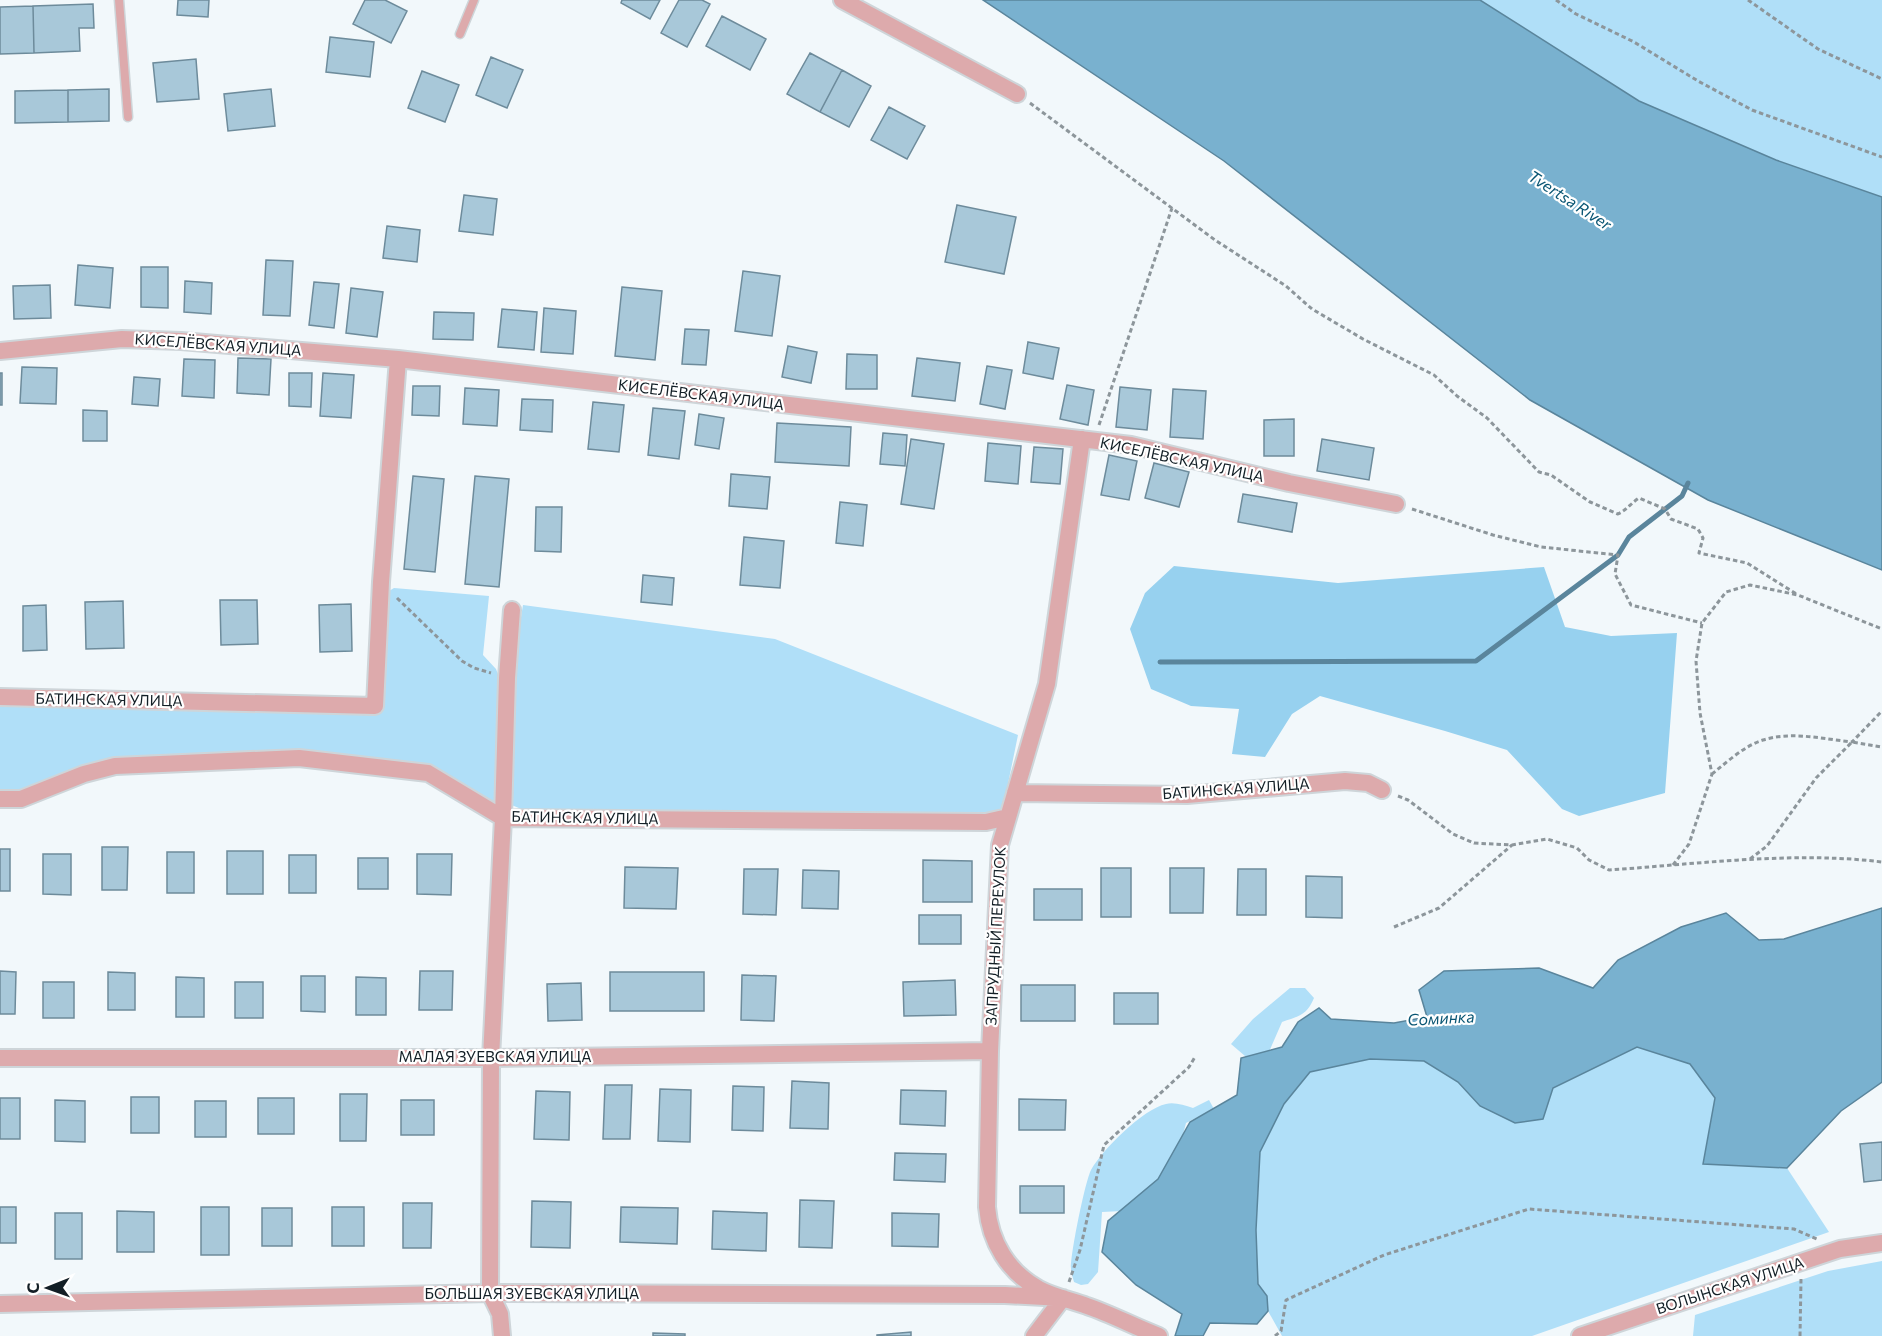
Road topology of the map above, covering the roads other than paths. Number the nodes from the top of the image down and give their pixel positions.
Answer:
1 (119, 0) edge
2 (474, 0) edge
3 (842, 0) edge
4 (460, 34) dead end
5 (1017, 93) road end
6 (128, 117) dead end
7 (0, 351) edge
8 (398, 359) junction
9 (1089, 436) junction
10 (1396, 504) road end
11 (512, 610) dead end
12 (0, 697) edge
13 (1382, 790) road end
14 (1015, 793) junction
15 (0, 799) edge
16 (1008, 817) junction
17 (503, 818) junction
18 (990, 1051) junction
19 (0, 1058) edge
20 (491, 1058) junction
21 (1882, 1243) edge
22 (490, 1293) junction
23 (1064, 1298) junction
24 (0, 1304) edge
25 (1156, 1335) edge
26 (502, 1336) edge
27 (1034, 1336) edge
28 (1580, 1336) edge

1 - 6 lane
2 - 4 lane
3 - 5 street
7 - 8 street, КИСЕЛЁВСКАЯ УЛИЦА
8 - 9 street, КИСЕЛЁВСКАЯ УЛИЦА
8 - 12 street, БАТИНСКАЯ УЛИЦА
9 - 10 street, КИСЕЛЁВСКАЯ УЛИЦА
9 - 14 street, ЗАПРУДНЫЙ ПЕРЕУЛОК
11 - 17 street
13 - 14 street, БАТИНСКАЯ УЛИЦА
14 - 16 street, ЗАПРУДНЫЙ ПЕРЕУЛОК
15 - 17 street, БАТИНСКАЯ УЛИЦА
16 - 17 street, БАТИНСКАЯ УЛИЦА
16 - 18 street, ЗАПРУДНЫЙ ПЕРЕУЛОК
17 - 20 street
18 - 20 street, МАЛАЯ ЗУЕВСКАЯ УЛИЦА
18 - 23 street, ЗАПРУДНЫЙ ПЕРЕУЛОК
19 - 20 street, МАЛАЯ ЗУЕВСКАЯ УЛИЦА
20 - 22 street
21 - 28 street, ВОЛЫНСКАЯ УЛИЦА
22 - 23 street, БОЛЬШАЯ ЗУЕВСКАЯ УЛИЦА
22 - 24 street, БОЛЬШАЯ ЗУЕВСКАЯ УЛИЦА
22 - 26 street
23 - 25 street
23 - 27 street

